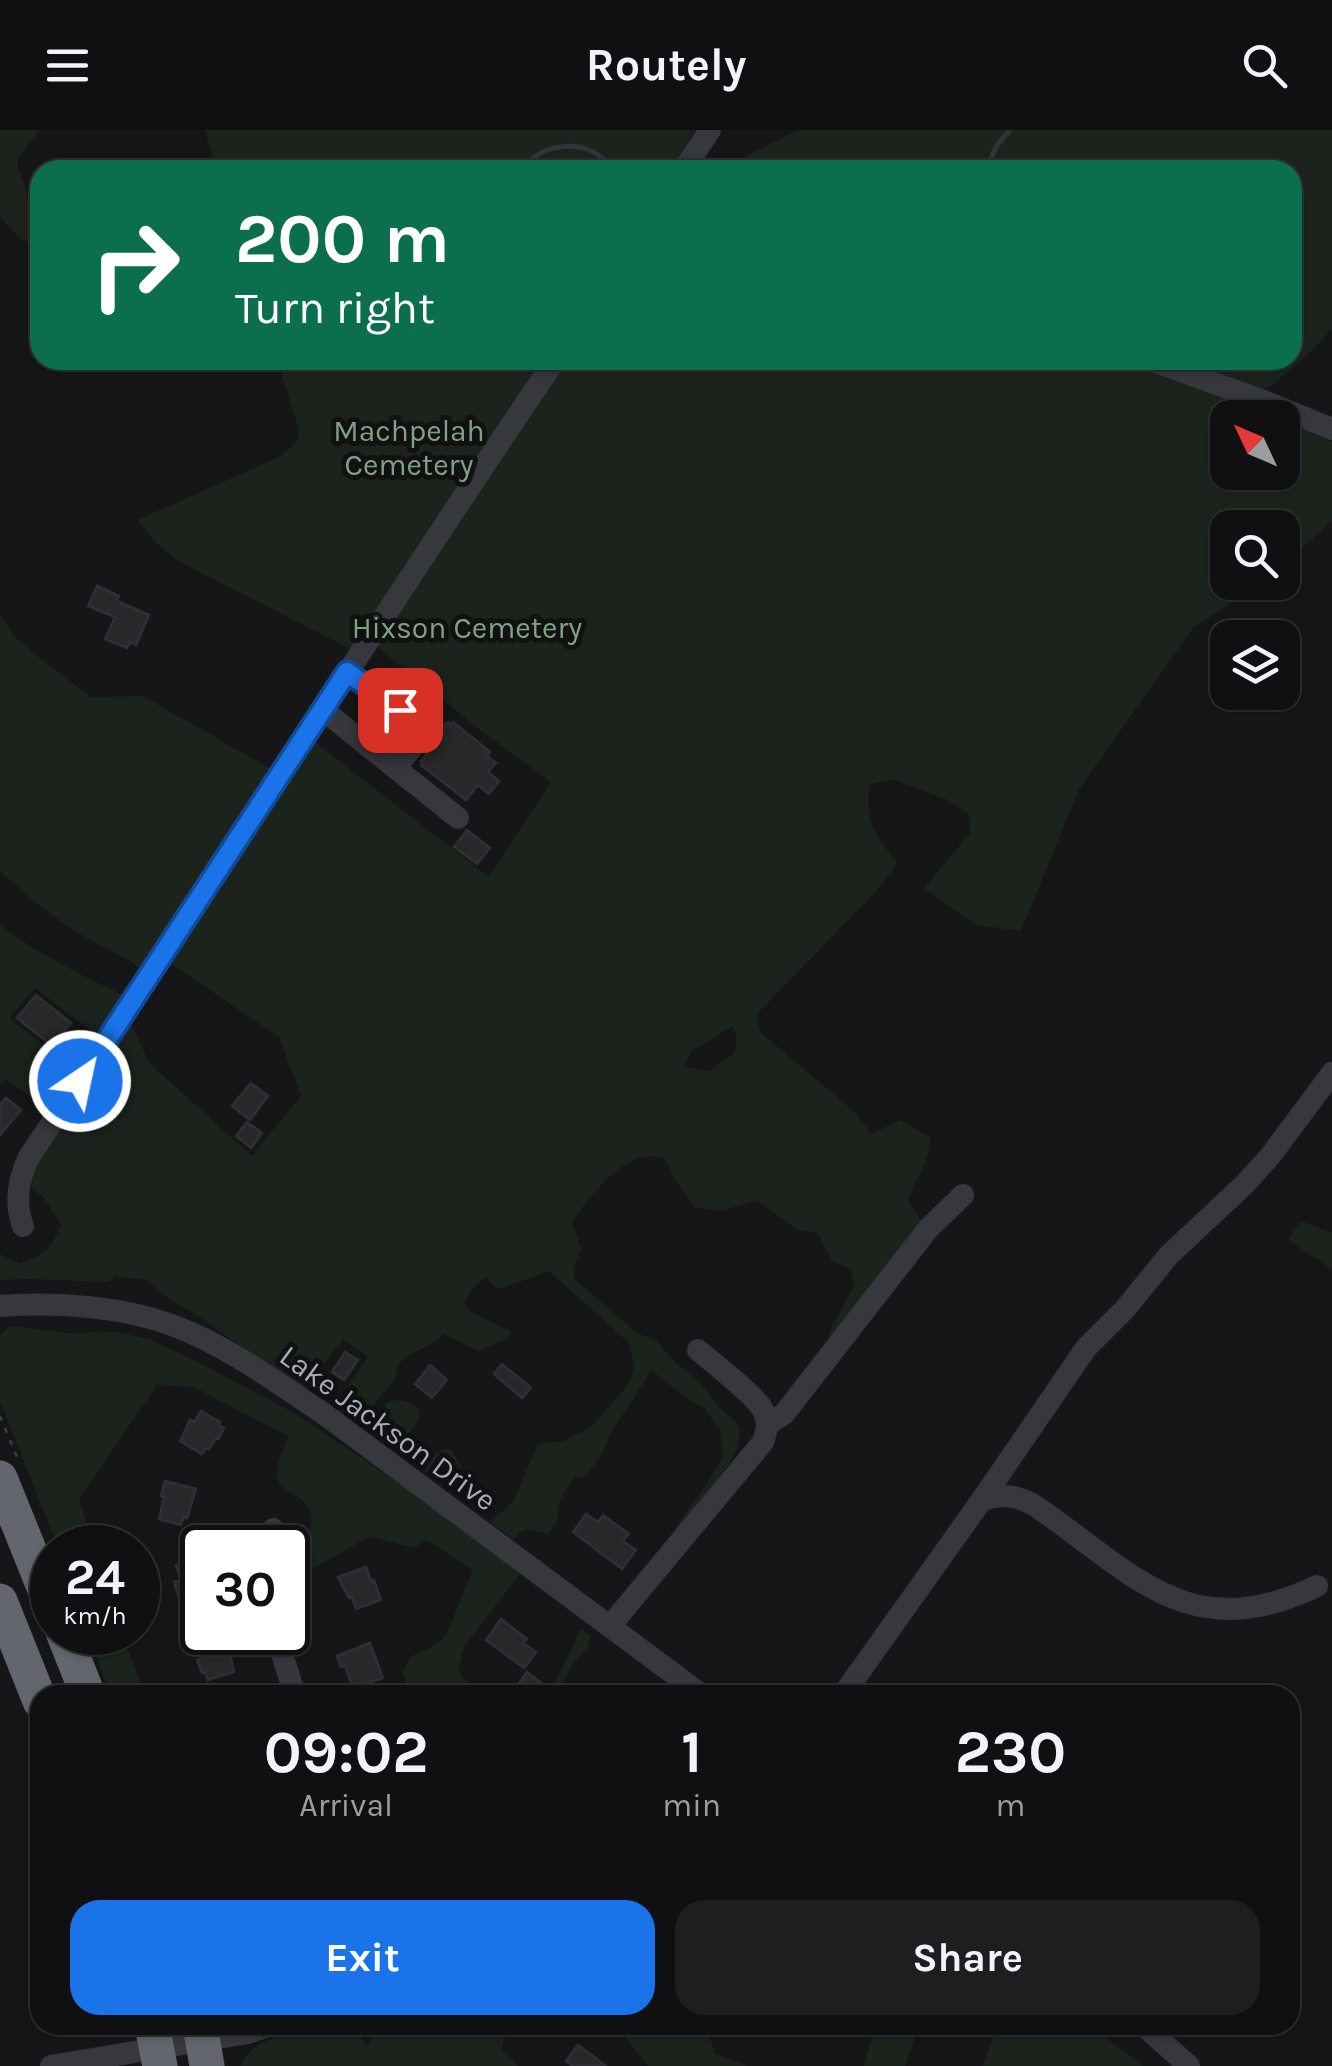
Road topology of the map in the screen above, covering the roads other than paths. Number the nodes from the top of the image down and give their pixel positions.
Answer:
1 (710, 130) edge
2 (690, 160) edge
3 (548, 370) edge
4 (1178, 370) edge
5 (1332, 429) edge
6 (347, 672) junction
7 (323, 710) junction
8 (396, 768) junction
9 (458, 818) dead end
10 (1332, 1074) edge
11 (963, 1195) dead end
12 (22, 1226) dead end
13 (0, 1306) edge
14 (698, 1350) dead end
15 (767, 1425) junction
16 (0, 1478) edge
17 (982, 1501) junction
18 (30, 1552) edge
19 (1318, 1586) dead end
20 (0, 1601) edge
21 (610, 1626) junction
22 (72, 1655) edge
23 (282, 1655) edge
24 (34, 1685) edge
25 (84, 1685) edge
26 (292, 1685) edge
27 (689, 1685) edge
28 (850, 1685) edge
29 (240, 2035) edge
30 (1154, 2035) edge
31 (204, 2044) edge
32 (156, 2046) edge
33 (51, 2066) edge
34 (1189, 2066) edge

1 - 2 street
3 - 6 street
4 - 5 street
6 - 7 street
6 - 8 street
7 - 8 street
7 - 12 street
8 - 9 street
10 - 17 street
11 - 15 street
13 - 21 street, Lake Jackson Drive
14 - 15 street
15 - 21 street
16 - 18 highway
17 - 19 street
17 - 28 street
20 - 24 highway
21 - 27 street, Lake Jackson Drive
22 - 25 highway
23 - 26 street
29 - 31 street
30 - 34 street
31 - 32 street
32 - 33 street

